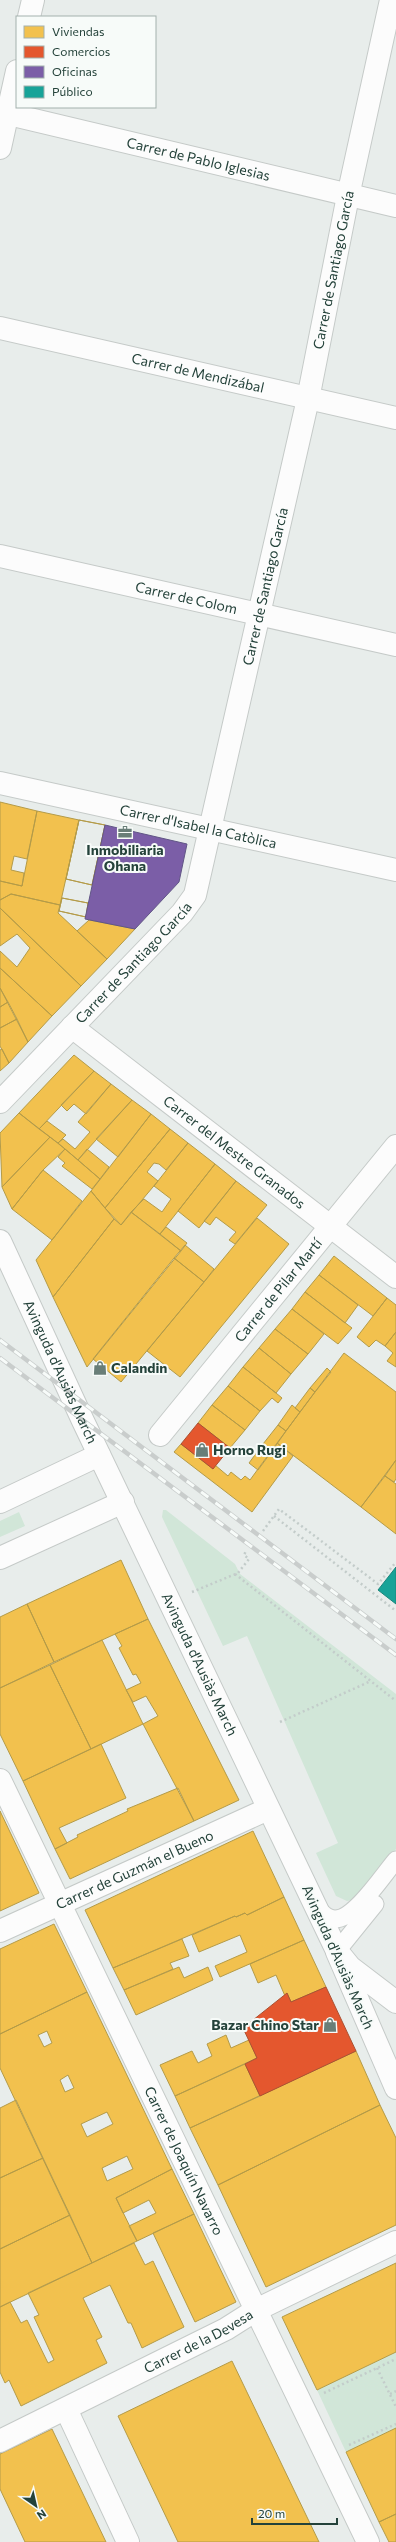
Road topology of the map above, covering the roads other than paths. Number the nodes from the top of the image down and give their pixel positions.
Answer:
1 (32, 0) edge
2 (391, 0) edge
3 (29, 16) edge
4 (16, 74) edge
5 (4, 113) edge
6 (0, 148) edge
7 (348, 196) junction
8 (396, 206) edge
9 (0, 328) edge
10 (308, 399) junction
11 (396, 418) edge
12 (0, 556) edge
13 (259, 615) junction
14 (396, 645) edge
15 (0, 783) edge
16 (211, 828) junction
17 (396, 870) edge
18 (72, 1027) junction
19 (0, 1102) edge
20 (396, 1146) edge
21 (330, 1226) junction
22 (0, 1242) edge
23 (396, 1277) edge
24 (160, 1435) dead end
25 (99, 1455) junction
26 (0, 1502) edge
27 (123, 1502) junction
28 (0, 1558) edge
29 (0, 1780) edge
30 (268, 1808) junction
31 (396, 1860) edge
32 (396, 1877) edge
33 (61, 1904) junction
34 (315, 1906) junction
35 (0, 1931) edge
36 (337, 1951) junction
37 (396, 2002) edge
38 (396, 2088) edge
39 (396, 2242) edge
40 (256, 2310) junction
41 (66, 2409) junction
42 (0, 2440) edge
43 (128, 2542) edge
44 (368, 2542) edge

1 - 3 street
2 - 7 street, Carrer de Santiago García
4 - 5 street
5 - 6 street
5 - 7 street, Carrer de Pablo Iglesias
7 - 8 street, Carrer de Pablo Iglesias
7 - 10 street, Carrer de Santiago García
9 - 10 street, Carrer de Mendizábal
10 - 11 street, Carrer de Mendizábal
10 - 13 street, Carrer de Santiago García
12 - 13 street, Carrer de Colom
13 - 14 street, Carrer de Colom
13 - 16 street, Carrer de Santiago García
15 - 16 street, Carrer d'Isabel la Catòlica
16 - 17 street, Carrer d'Isabel la Catòlica
16 - 18 street, Carrer de Santiago García
18 - 19 street, Carrer de Santiago García
18 - 21 street, Carrer del Mestre Granados
20 - 21 street, Carrer de Pilar Martí
21 - 23 street, Carrer del Mestre Granados
21 - 24 street, Carrer de Pilar Martí
22 - 25 street, Avinguda d'Ausiàs March
25 - 26 street
25 - 27 street, Avinguda d'Ausiàs March
27 - 28 street
27 - 30 street, Avinguda d'Ausiàs March
29 - 33 street, Carrer de Joaquín Navarro
30 - 33 street, Carrer de Guzmán el Bueno
30 - 34 street, Avinguda d'Ausiàs March
31 - 34 lane
32 - 36 lane
33 - 35 street, Carrer de Guzmán el Bueno
33 - 40 street, Carrer de Joaquín Navarro
34 - 36 street, Avinguda d'Ausiàs March
36 - 37 street
36 - 38 street, Avinguda d'Ausiàs March
39 - 40 street, Carrer de la Devesa
40 - 41 street, Carrer de la Devesa
40 - 44 street, Carrer de Joaquín Navarro
41 - 42 street, Carrer de la Devesa
41 - 43 street

